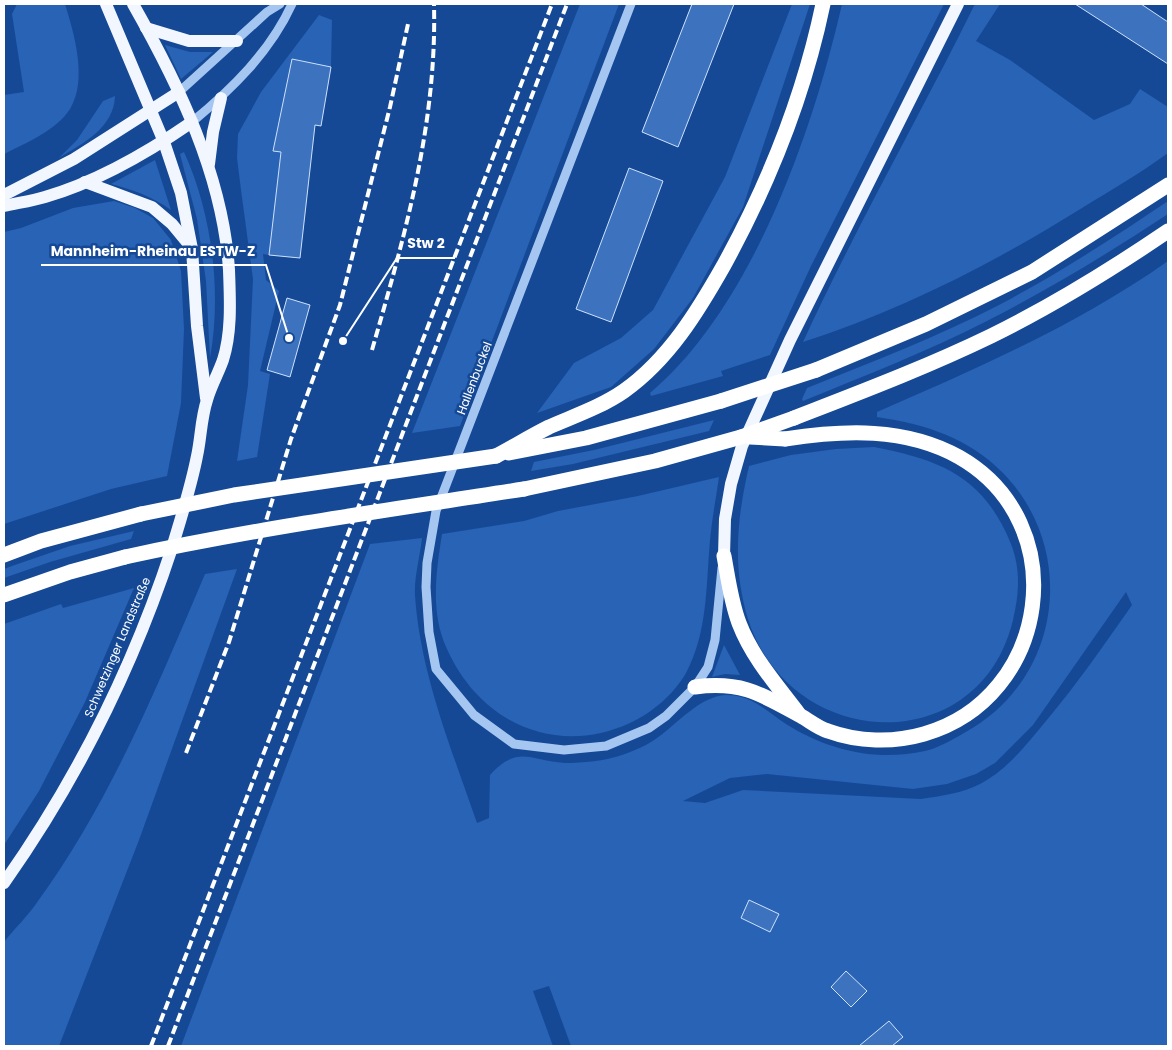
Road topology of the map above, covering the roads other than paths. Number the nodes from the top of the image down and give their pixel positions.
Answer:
1 (106, 4) edge
2 (133, 4) edge
3 (280, 4) edge
4 (292, 4) edge
5 (631, 4) edge
6 (823, 4) edge
7 (958, 4) edge
8 (146, 28) junction
9 (237, 41) junction
10 (179, 92) junction
11 (221, 98) junction
12 (151, 111) junction
13 (192, 122) junction
14 (164, 142) junction
15 (209, 167) junction
16 (85, 182) junction
17 (1168, 185) edge
18 (4, 195) edge
19 (4, 206) edge
20 (1168, 231) edge
21 (192, 249) junction
22 (206, 400) junction
23 (741, 437) junction
24 (496, 456) junction
25 (4, 555) edge
26 (724, 556) junction
27 (4, 595) edge
28 (695, 687) junction
29 (800, 716) junction
30 (4, 883) edge

1 - 12 main road, Schwetzinger Landstraße
2 - 8 main road
3 - 9 street
4 - 11 street
5 - 28 street, Hallenbuckel
6 - 24 highway
7 - 26 main road
8 - 9 main road
8 - 10 main road
9 - 10 street
10 - 12 main road
10 - 13 main road
11 - 13 street
11 - 15 main road
12 - 14 main road, Schwetzinger Landstraße
12 - 18 main road
13 - 14 main road
13 - 15 main road
14 - 16 main road
14 - 21 main road, Schwetzinger Landstraße
15 - 22 main road, Schwetzinger Landstraße
16 - 19 main road
16 - 21 main road
17 - 24 highway, bridge
20 - 23 highway, bridge
21 - 22 main road, Schwetzinger Landstraße
22 - 30 main road, Schwetzinger Landstraße
23 - 27 highway, bridge
23 - 29 highway, bridge
24 - 25 highway, bridge
26 - 28 street
26 - 29 highway
28 - 29 highway

